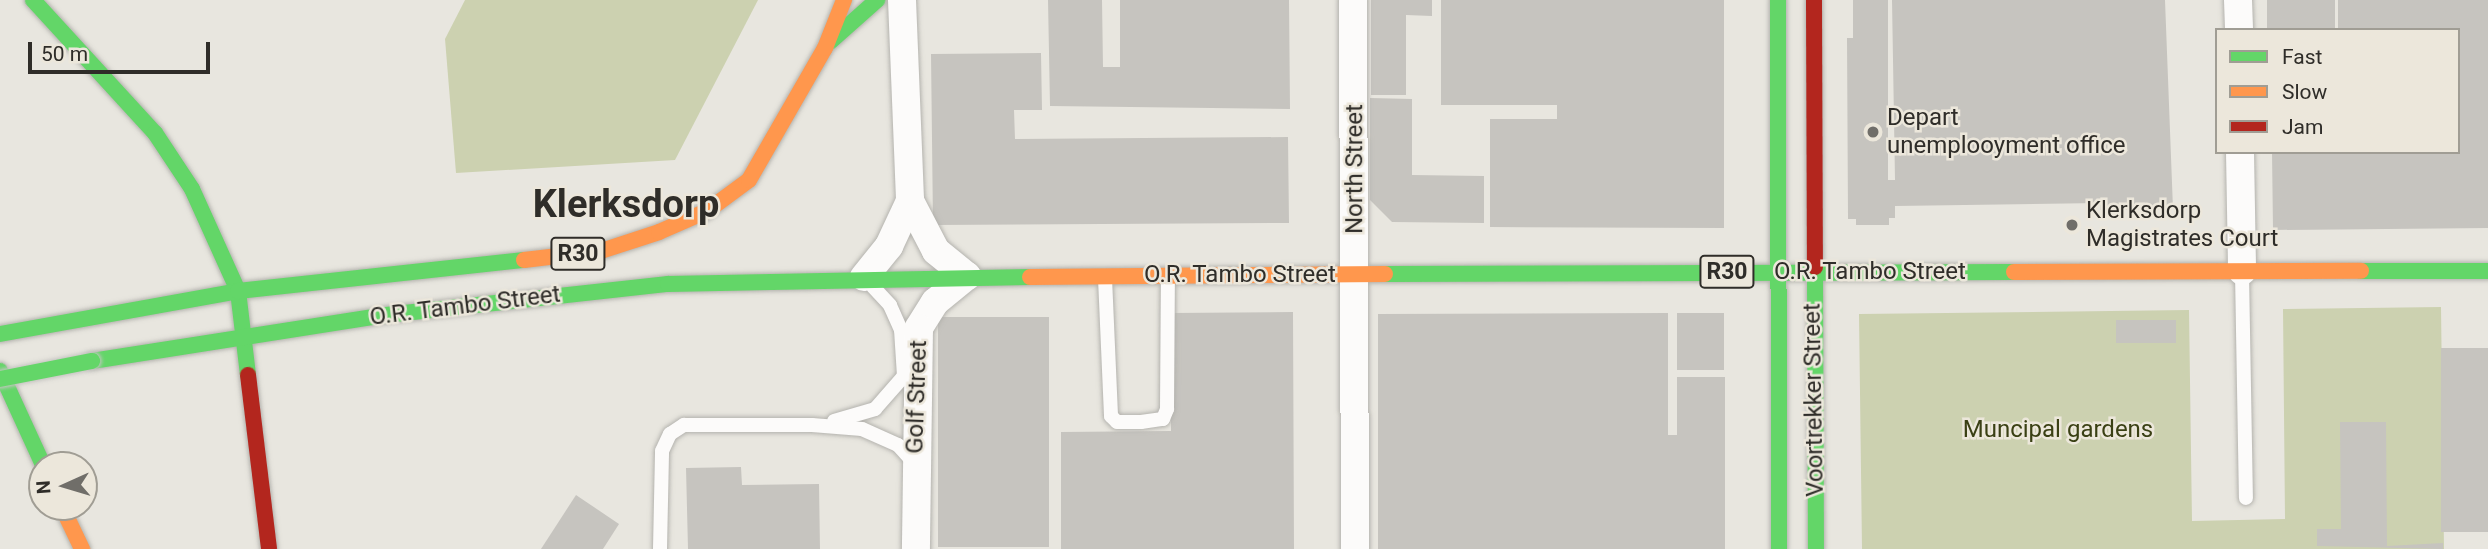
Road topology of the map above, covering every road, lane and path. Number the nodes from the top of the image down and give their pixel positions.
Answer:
1 (33, 0) edge
2 (844, 0) edge
3 (877, 0) edge
4 (902, 0) edge
5 (1353, 0) edge
6 (1778, 0) edge
7 (1814, 0) edge
8 (2238, 0) edge
9 (2239, 28) edge
10 (825, 48) junction
11 (2240, 154) edge
12 (910, 201) junction
13 (2242, 271) junction
14 (2488, 271) edge
15 (1777, 272) junction
16 (1813, 273) junction
17 (1355, 274) junction
18 (1104, 275) junction
19 (1168, 275) junction
20 (967, 276) junction
21 (864, 278) junction
22 (238, 291) junction
23 (0, 334) edge
24 (245, 336) junction
25 (0, 371) edge
26 (0, 379) edge
27 (812, 425) junction
28 (37, 451) edge
29 (915, 464) junction
30 (2246, 498) dead end
31 (69, 521) edge
32 (82, 549) edge
33 (269, 549) edge
34 (660, 549) edge
35 (916, 549) edge
36 (1355, 549) edge
37 (1779, 549) edge
38 (1816, 549) edge

1 - 22 main road
2 - 10 main road
3 - 10 main road, R30
4 - 12 street
5 - 17 street, North Street
6 - 15 main road, Voortrekker Street
7 - 16 main road, Voortrekker Street
8 - 9 street
10 - 22 main road, O.R. Tambo Street / R30
11 - 13 street
12 - 20 street
12 - 21 street
13 - 14 main road, O.R. Tambo Street / R30
13 - 16 main road, O.R. Tambo Street / R30
13 - 30 lane
15 - 16 main road, O.R. Tambo Street / R30
15 - 17 main road, O.R. Tambo Street / R30
15 - 37 main road, Voortrekker Street
16 - 38 main road, Voortrekker Street
17 - 19 main road, O.R. Tambo Street / R30
17 - 36 street, North Street
18 - 19 main road, O.R. Tambo Street / R30
18 - 19 lane
18 - 20 main road, O.R. Tambo Street / R30
20 - 21 main road, O.R. Tambo Street / R30
20 - 29 street, Golf Street
21 - 24 main road, O.R. Tambo Street / R30
21 - 27 lane
22 - 23 main road, O.R. Tambo Street / R30
22 - 24 main road
24 - 26 main road, O.R. Tambo Street / R30, bridge
24 - 33 main road
25 - 28 main road
27 - 29 lane
27 - 34 lane
29 - 35 street, Golf Street
31 - 32 main road

